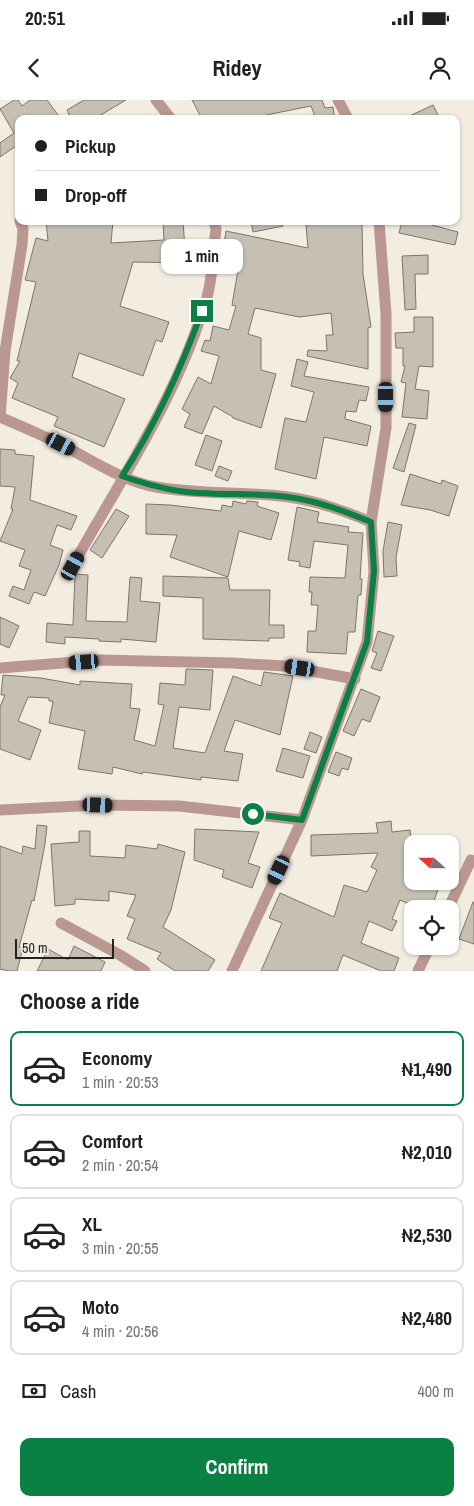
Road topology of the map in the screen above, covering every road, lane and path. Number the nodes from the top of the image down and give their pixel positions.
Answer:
1 (156, 100) edge
2 (338, 100) edge
3 (169, 115) edge
4 (346, 115) edge
5 (22, 225) edge
6 (215, 225) edge
7 (379, 225) edge
8 (122, 476) junction
9 (371, 522) junction
10 (73, 566) dead end
11 (0, 668) edge
12 (355, 679) junction
13 (0, 810) edge
14 (302, 820) junction
15 (471, 860) dead end
16 (452, 900) edge
17 (61, 923) dead end
18 (426, 955) edge
19 (144, 971) edge
20 (232, 971) edge
21 (418, 971) edge

1 - 3 street
2 - 4 street
5 - 8 street
6 - 8 street
7 - 9 street
8 - 9 street
8 - 10 street
9 - 12 street
11 - 12 street
12 - 14 street
13 - 14 street
14 - 20 street
15 - 16 street
17 - 19 street
18 - 21 street

